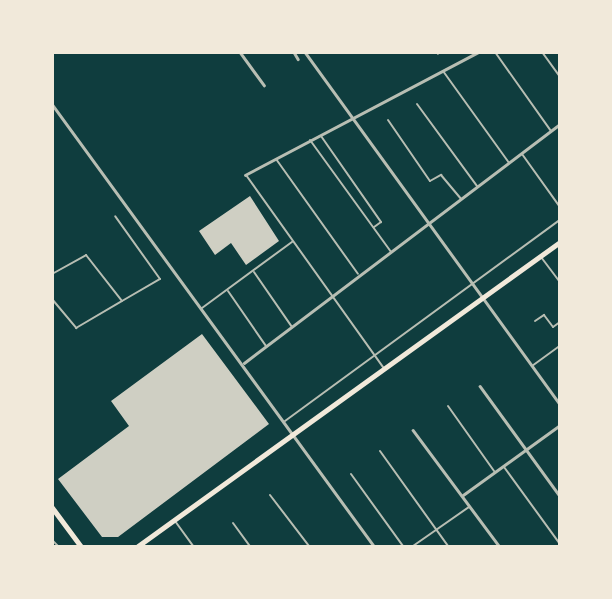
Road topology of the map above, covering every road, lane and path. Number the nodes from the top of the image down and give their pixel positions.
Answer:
1 (240, 52) edge
2 (294, 52) edge
3 (305, 52) edge
4 (478, 52) edge
5 (495, 52) edge
6 (542, 52) edge
7 (470, 54) edge
8 (298, 59) dead end
9 (443, 70) junction
10 (559, 77) edge
11 (264, 85) dead end
12 (52, 104) edge
13 (417, 104) dead end
14 (352, 117) junction
15 (388, 120) dead end
16 (559, 124) edge
17 (551, 131) junction
18 (319, 135) junction
19 (310, 140) junction
20 (522, 153) junction
21 (275, 158) junction
22 (509, 163) junction
23 (245, 174) joint
24 (478, 187) junction
25 (461, 200) junction
26 (559, 207) edge
27 (115, 216) dead end
28 (559, 220) edge
29 (430, 225) junction
30 (373, 227) junction
31 (292, 242) junction
32 (559, 242) edge
33 (391, 253) junction
34 (540, 256) junction
35 (253, 271) junction
36 (52, 274) edge
37 (360, 276) junction
38 (471, 282) junction
39 (559, 282) edge
40 (227, 290) junction
41 (332, 297) junction
42 (483, 298) junction
43 (52, 299) edge
44 (122, 301) junction
45 (202, 308) junction
46 (535, 321) dead end
47 (559, 322) edge
48 (292, 327) junction
49 (266, 346) junction
50 (559, 346) edge
51 (555, 349) junction
52 (374, 355) junction
53 (559, 355) edge
54 (243, 363) junction
55 (532, 366) junction
56 (384, 369) junction
57 (480, 386) dead end
58 (559, 404) edge
59 (448, 406) dead end
60 (285, 421) junction
61 (559, 425) edge
62 (413, 429) dead end
63 (294, 433) junction
64 (526, 450) junction
65 (380, 452) dead end
66 (503, 466) junction
67 (495, 472) junction
68 (351, 474) dead end
69 (270, 495) dead end
70 (462, 495) junction
71 (559, 496) edge
72 (470, 506) junction
73 (52, 507) edge
74 (174, 520) junction
75 (233, 523) dead end
76 (436, 530) junction
77 (52, 540) edge
78 (559, 544) edge
79 (58, 547) edge
80 (81, 547) edge
81 (138, 547) edge
82 (193, 547) edge
83 (250, 547) edge
84 (309, 547) edge
85 (374, 547) edge
86 (402, 547) edge
87 (413, 547) edge
88 (448, 547) edge
89 (499, 547) edge

1 - 11 street
2 - 8 street
3 - 14 street
4 - 7 street
5 - 17 lane
6 - 10 lane
7 - 9 street
9 - 14 street
9 - 22 lane
12 - 45 street
13 - 24 lane
14 - 18 street
14 - 29 street
15 - 25 lane
16 - 17 street
17 - 20 street
18 - 19 street
18 - 30 lane
19 - 21 street
19 - 30 lane
20 - 22 street
20 - 26 lane
21 - 23 street
21 - 37 lane
22 - 24 street
23 - 31 lane
24 - 25 street
25 - 29 street
27 - 44 lane
28 - 38 lane
29 - 33 street
29 - 38 street
30 - 33 lane
31 - 35 lane
31 - 41 lane
32 - 34 main road
33 - 37 street
34 - 39 lane
34 - 42 main road
35 - 40 lane
35 - 48 lane
36 - 44 lane
37 - 41 street
38 - 42 street
38 - 52 lane
40 - 45 lane
40 - 49 lane
41 - 48 street
41 - 52 lane
42 - 55 street
42 - 56 main road
43 - 44 lane
45 - 54 street
46 - 47 lane
48 - 49 street
49 - 54 street
50 - 51 lane
51 - 53 lane
51 - 55 lane
52 - 56 lane
52 - 60 lane
54 - 60 street
55 - 58 street
56 - 63 main road
57 - 64 street
59 - 67 lane
60 - 63 street
61 - 64 street
62 - 70 street
63 - 74 main road
63 - 85 street
64 - 66 street
64 - 71 street
65 - 76 lane
66 - 67 street
66 - 78 lane
67 - 70 street
68 - 86 lane
69 - 84 lane
70 - 72 street
72 - 76 lane
72 - 89 street
73 - 80 main road
74 - 81 main road
74 - 82 lane
75 - 83 lane
76 - 87 lane
76 - 88 lane
77 - 79 lane

